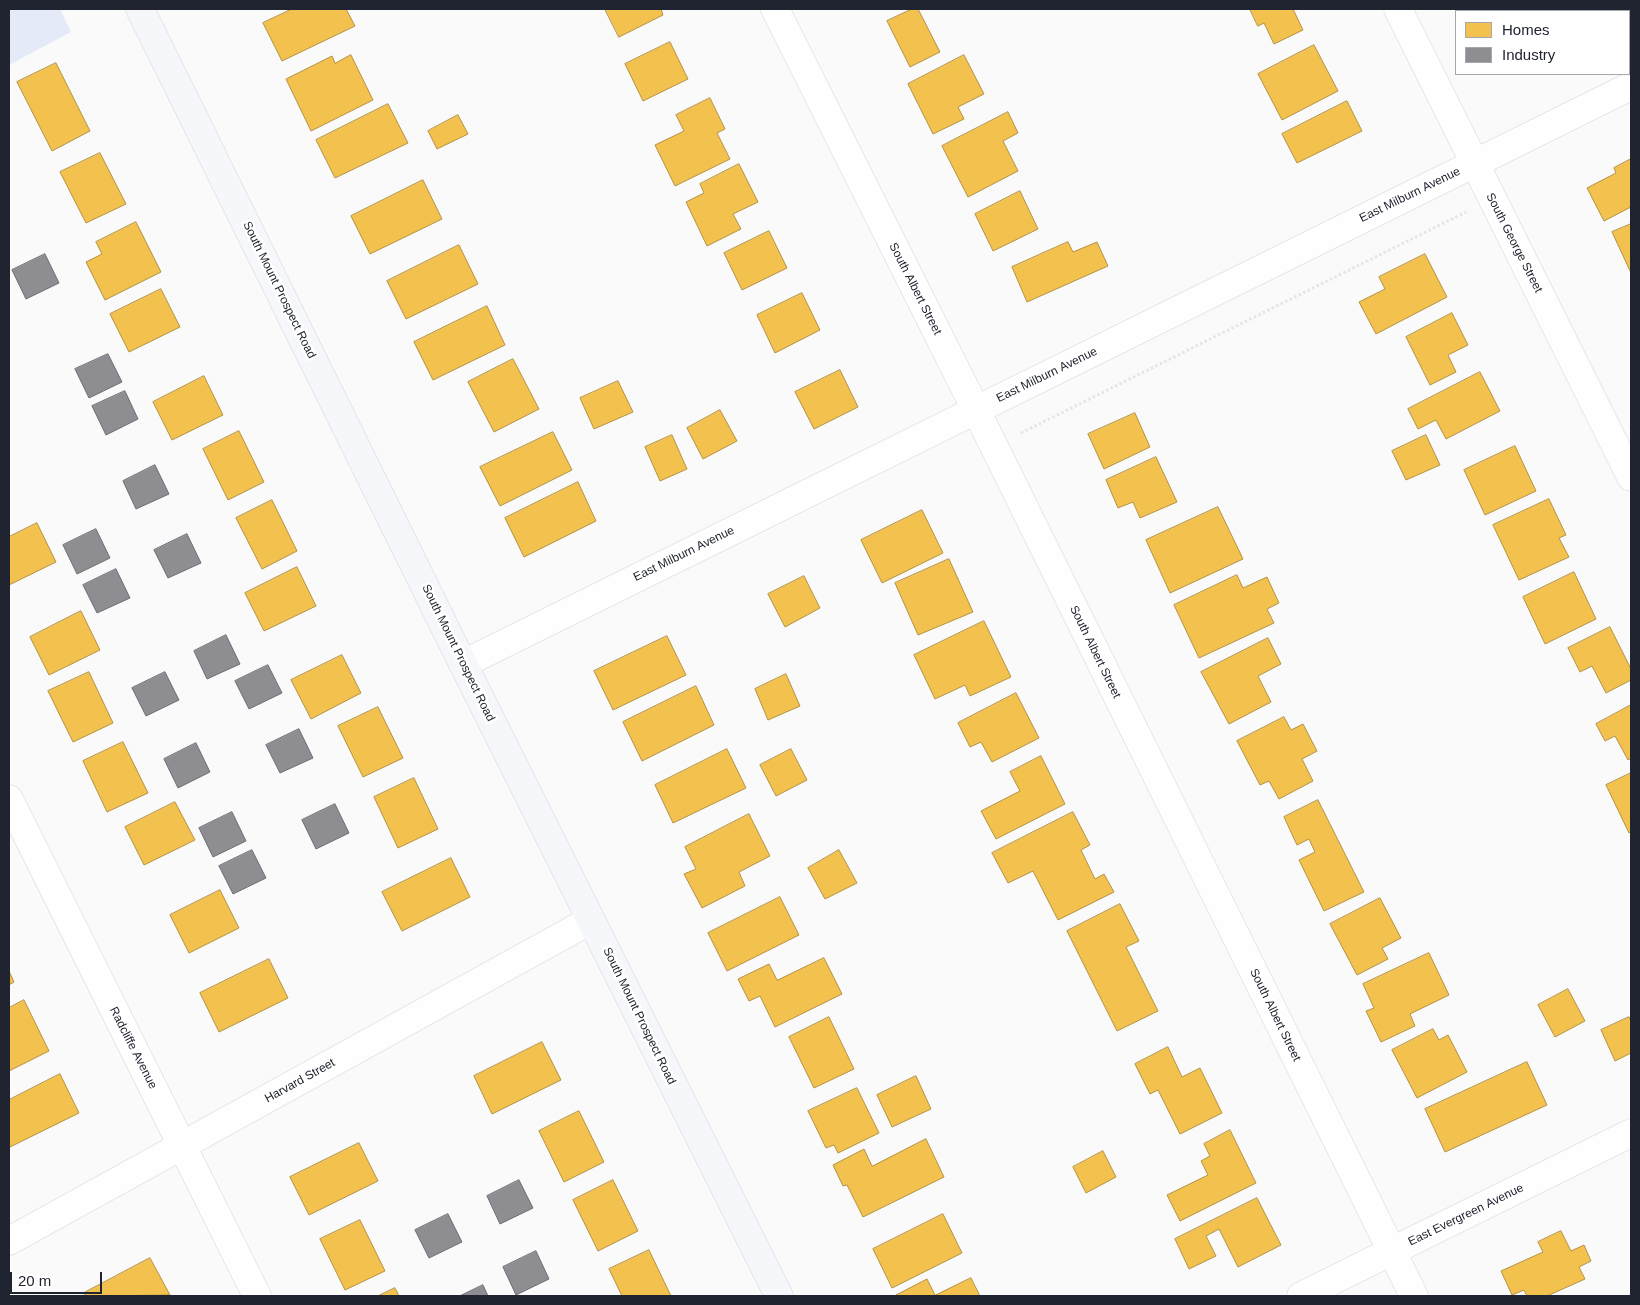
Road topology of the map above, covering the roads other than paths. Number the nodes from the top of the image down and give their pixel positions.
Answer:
1 (140, 9) edge
2 (775, 9) edge
3 (1398, 9) edge
4 (1631, 86) edge
5 (1474, 163) junction
6 (976, 410) junction
7 (1631, 478) edge
8 (463, 664) junction
9 (9, 799) edge
10 (591, 920) junction
11 (1631, 1133) edge
12 (182, 1146) junction
13 (9, 1241) edge
14 (1392, 1252) junction
15 (257, 1296) edge
16 (779, 1296) edge
17 (1301, 1296) edge
18 (1414, 1296) edge

1 - 8 main road, South Mount Prospect Road
2 - 6 street, South Albert Street
3 - 5 street, South George Street
4 - 5 street, East Milburn Avenue
5 - 6 street, East Milburn Avenue
5 - 7 street, South George Street
6 - 8 street, East Milburn Avenue
6 - 14 street, South Albert Street
8 - 10 main road, South Mount Prospect Road
9 - 12 street, Radcliffe Avenue
10 - 12 street, Harvard Street
10 - 16 main road, South Mount Prospect Road
11 - 14 street, East Evergreen Avenue
12 - 13 street, Harvard Street
12 - 15 street, Radcliffe Avenue
14 - 17 street, East Evergreen Avenue
14 - 18 street, South Albert Street

